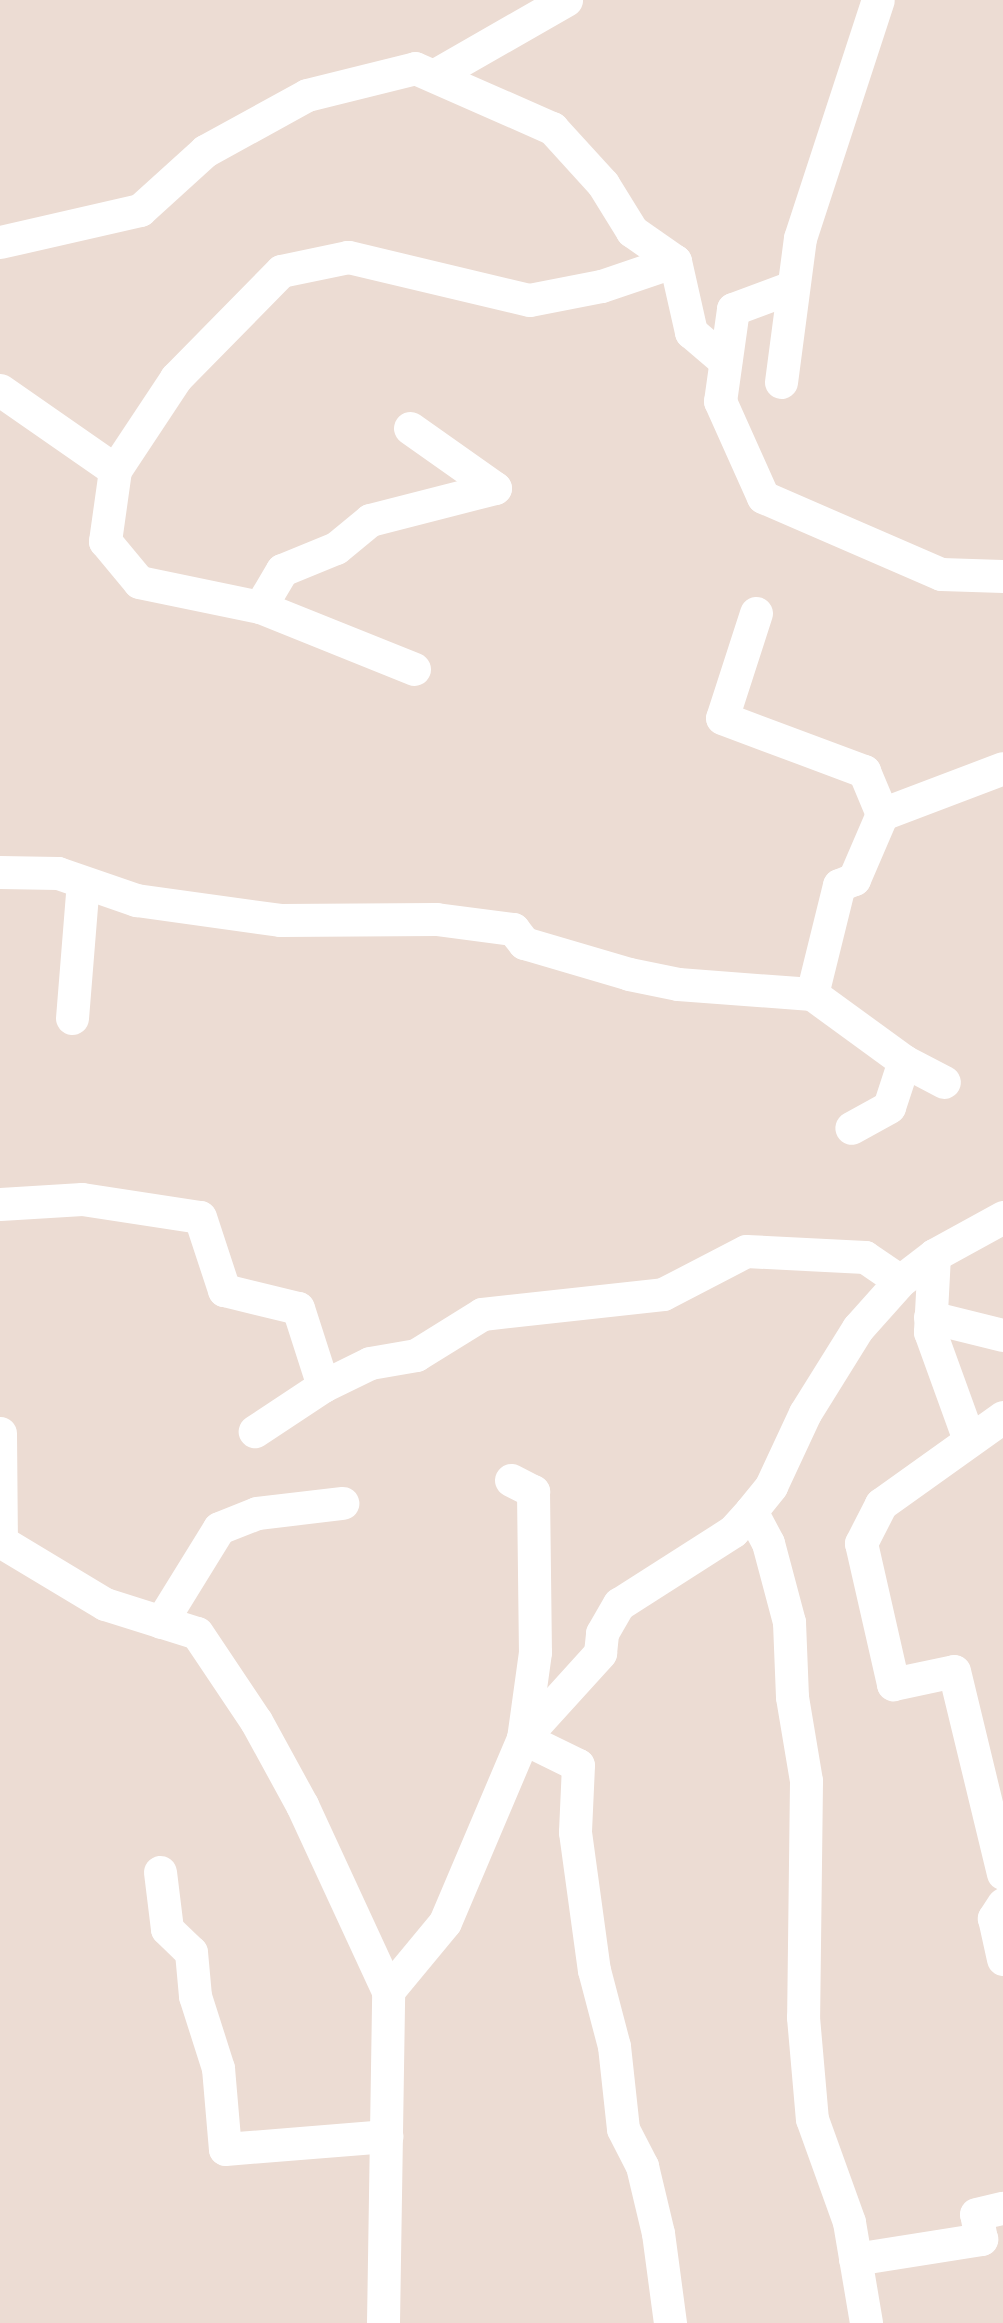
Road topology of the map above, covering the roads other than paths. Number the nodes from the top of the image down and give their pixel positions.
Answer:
1 (566, 0) edge
2 (878, 0) edge
3 (435, 75) junction
4 (0, 242) edge
5 (675, 261) junction
6 (792, 287) junction
7 (725, 361) junction
8 (781, 382) dead end
9 (0, 390) edge
10 (410, 428) dead end
11 (115, 470) junction
12 (1003, 576) edge
13 (260, 607) junction
14 (756, 613) dead end
15 (414, 668) dead end
16 (1003, 768) edge
17 (882, 814) junction
18 (0, 873) edge
19 (83, 881) junction
20 (813, 994) junction
21 (72, 1018) dead end
22 (904, 1061) junction
23 (944, 1082) dead end
24 (851, 1128) dead end
25 (0, 1203) edge
26 (1003, 1217) edge
27 (934, 1255) junction
28 (900, 1281) junction
29 (930, 1317) junction
30 (1003, 1335) edge
31 (323, 1386) junction
32 (1003, 1417) edge
33 (255, 1431) dead end
34 (0, 1433) edge
35 (969, 1440) junction
36 (511, 1480) dead end
37 (342, 1503) dead end
38 (751, 1511) junction
39 (1, 1542) edge
40 (162, 1622) junction
41 (523, 1738) junction
42 (160, 1872) dead end
43 (1003, 1873) edge
44 (1003, 1905) edge
45 (1003, 1959) edge
46 (388, 1991) junction
47 (386, 2136) junction
48 (1003, 2208) edge
49 (855, 2259) junction
50 (383, 2323) edge
51 (670, 2323) edge
52 (866, 2323) edge

1 - 3 street
2 - 6 street
3 - 4 street
3 - 5 street
5 - 7 street
5 - 11 street
6 - 7 street
6 - 8 street
7 - 12 street
9 - 11 street
10 - 13 street
11 - 13 street
13 - 15 street
14 - 17 street
16 - 17 street
17 - 20 street
18 - 19 street
19 - 20 street
19 - 21 street
20 - 22 street
22 - 23 street
22 - 24 street
25 - 31 street
26 - 27 street
27 - 28 street
27 - 29 street
28 - 31 street
28 - 38 street
29 - 30 street
29 - 35 street
31 - 33 street
32 - 35 street
34 - 39 street
35 - 43 street
36 - 41 street
37 - 40 street
38 - 41 street
38 - 49 street
39 - 40 street
40 - 46 street
41 - 46 street
41 - 51 street
42 - 47 street
44 - 45 street
46 - 47 street
47 - 50 street
48 - 49 street
49 - 52 street

